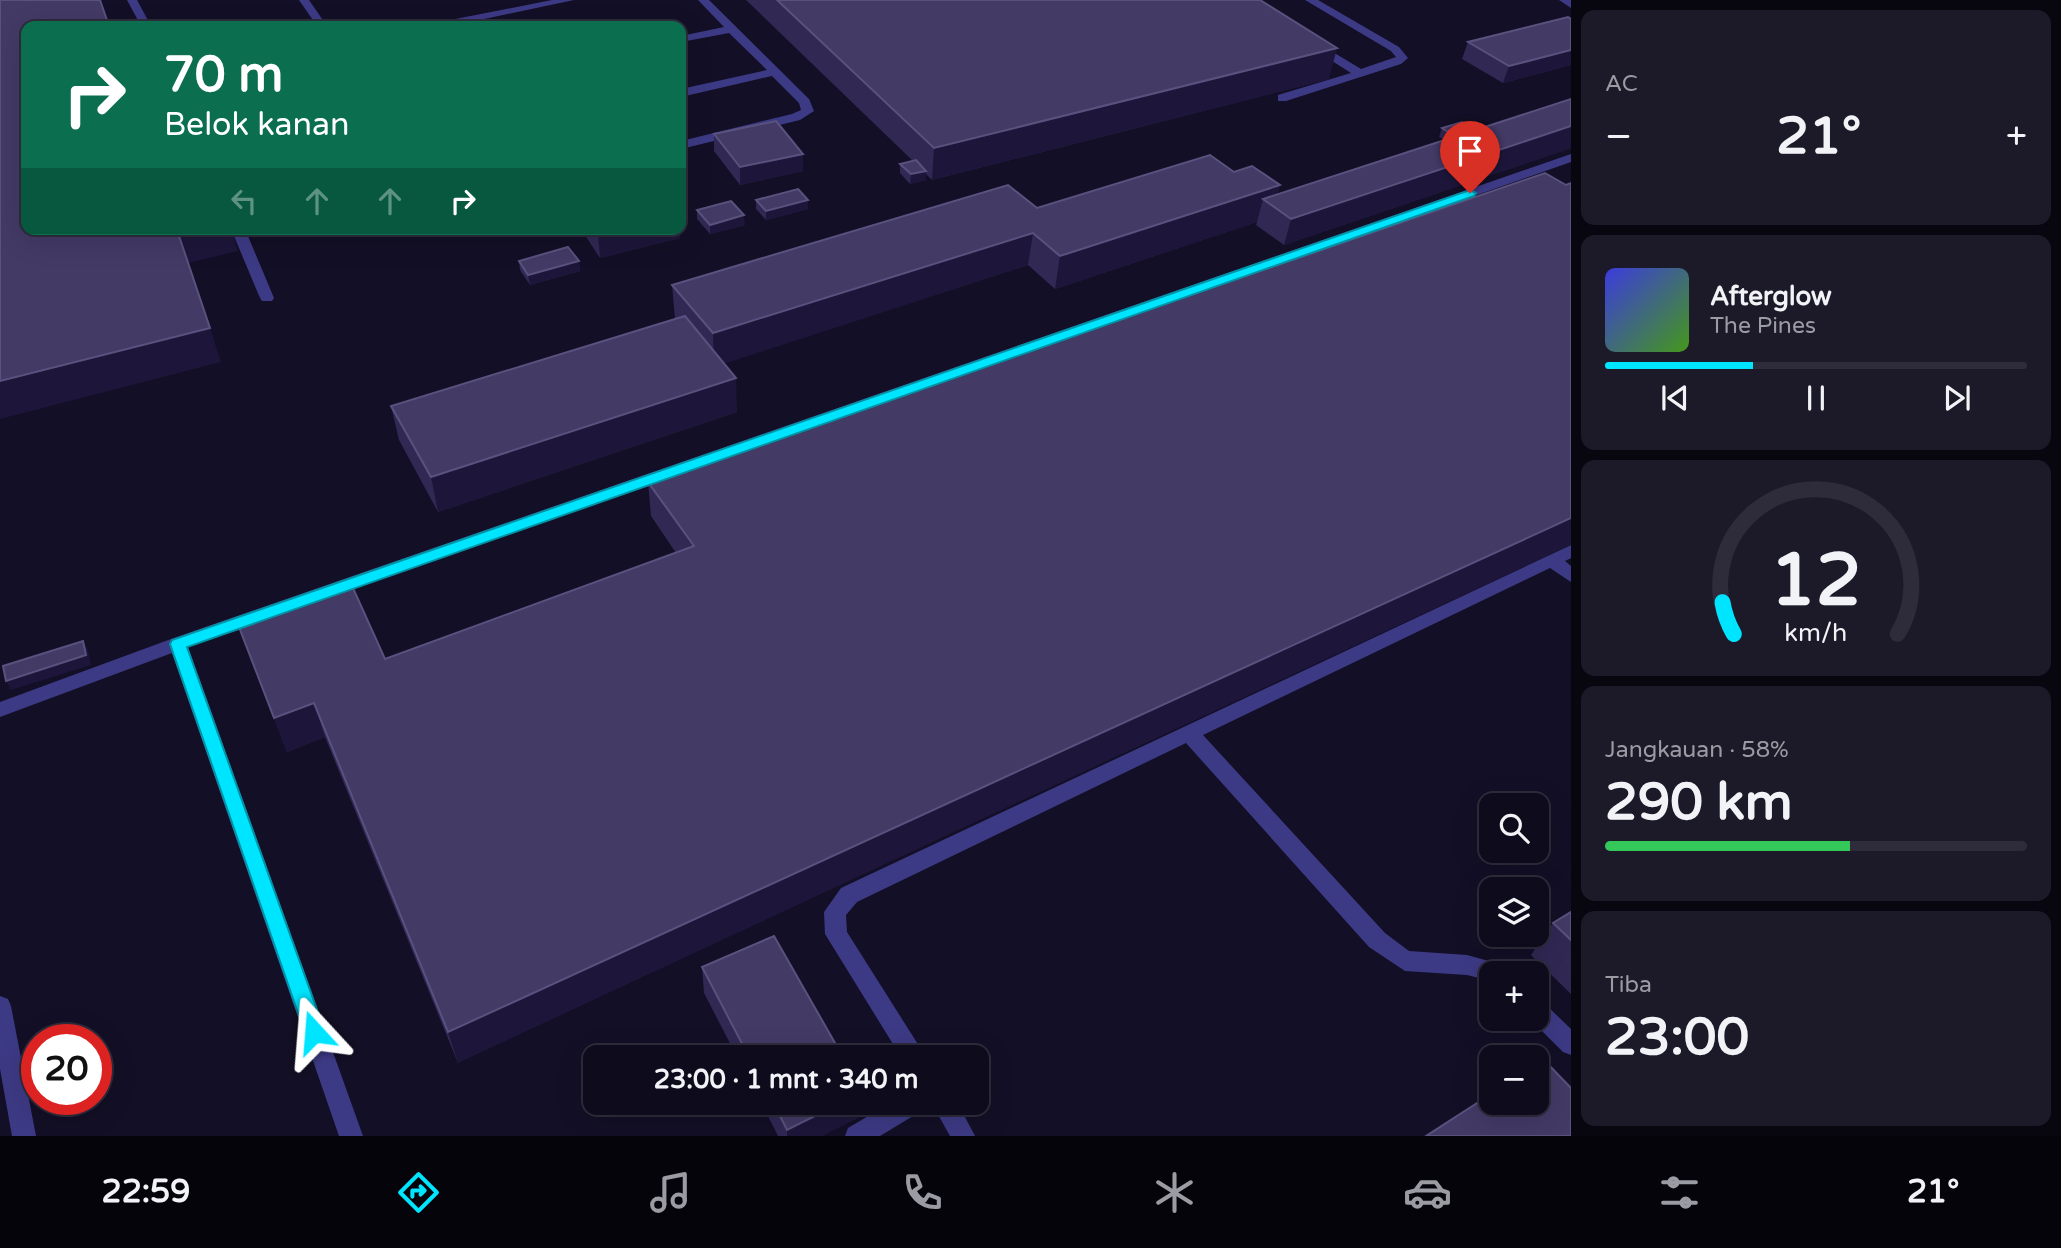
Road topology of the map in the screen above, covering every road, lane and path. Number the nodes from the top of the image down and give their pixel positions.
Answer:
1 (132, 0) edge
2 (304, 0) edge
3 (569, 0) edge
4 (702, 0) edge
5 (1310, 0) edge
6 (1564, 0) edge
7 (1571, 5) edge
8 (143, 21) edge
9 (319, 21) edge
10 (461, 21) edge
11 (731, 29) junction
12 (1301, 37) edge
13 (686, 38) edge
14 (775, 72) junction
15 (1359, 74) junction
16 (686, 92) edge
17 (1282, 98) edge
18 (686, 144) edge
19 (1571, 158) edge
20 (240, 235) edge
21 (267, 298) dead end
22 (1571, 551) edge
23 (1552, 560) junction
24 (1571, 576) edge
25 (178, 644) junction
26 (0, 710) edge
27 (1189, 733) junction
28 (1479, 968) edge
29 (0, 1006) edge
30 (1549, 1023) edge
31 (1571, 1044) edge
32 (906, 1045) edge
33 (893, 1115) edge
34 (951, 1115) edge
35 (24, 1136) edge
36 (351, 1136) edge
37 (857, 1136) edge
38 (963, 1136) edge

1 - 8 lane
2 - 9 lane
3 - 10 lane
4 - 11 lane
5 - 15 lane
6 - 7 lane
11 - 13 lane
11 - 14 lane
12 - 15 lane
14 - 16 lane
14 - 18 lane
15 - 17 lane
19 - 25 lane
20 - 21 lane
22 - 23 lane
23 - 24 lane
23 - 27 lane
25 - 26 lane
25 - 36 lane
27 - 28 lane
27 - 32 lane
29 - 35 lane
30 - 31 lane
33 - 37 lane
34 - 38 lane

